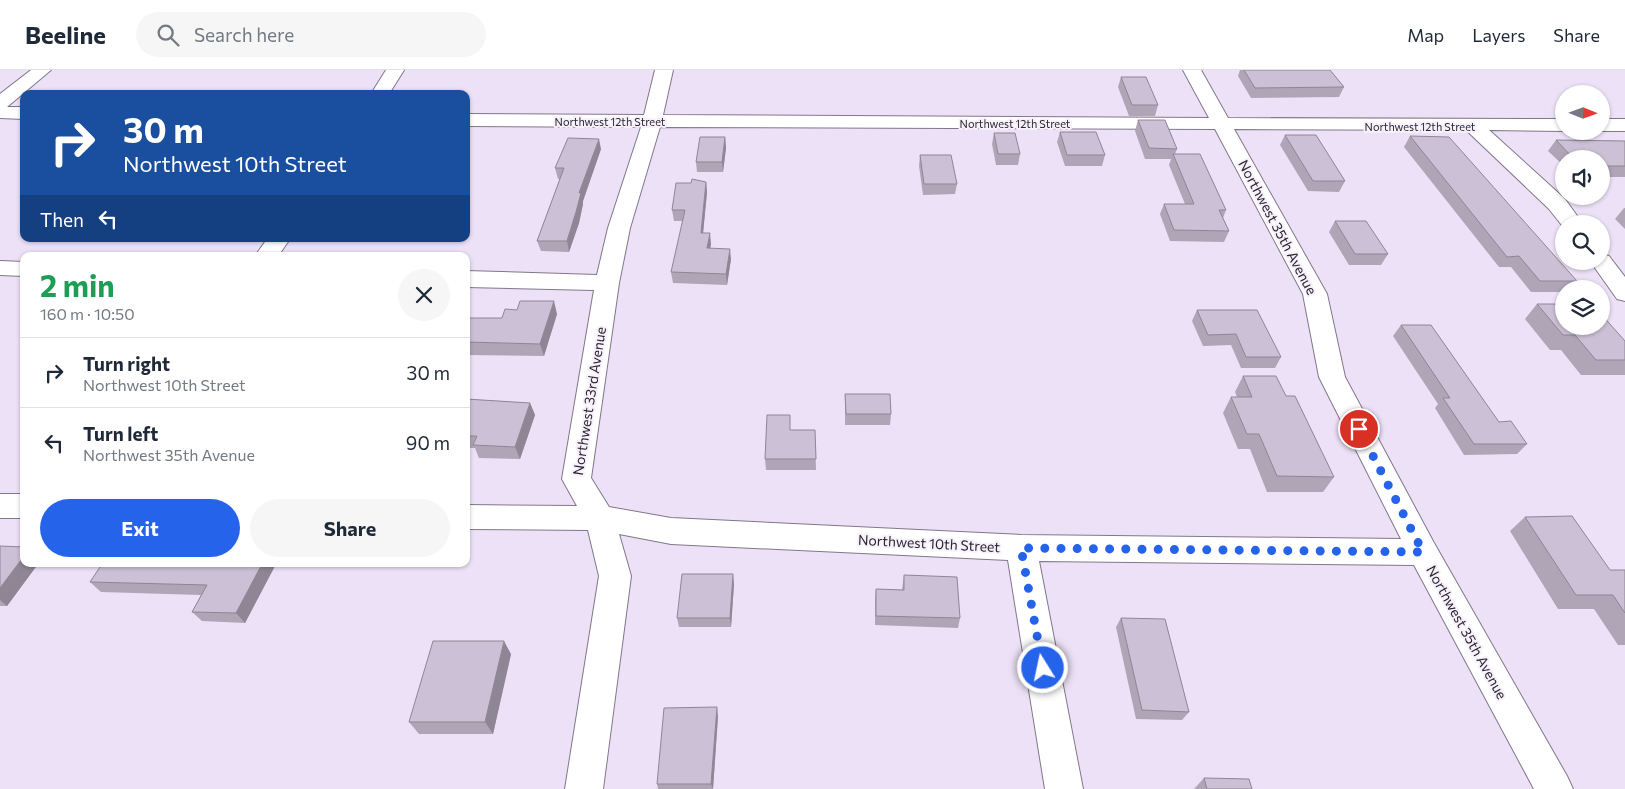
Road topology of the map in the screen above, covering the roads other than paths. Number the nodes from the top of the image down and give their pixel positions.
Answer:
1 (42, 70) edge
2 (395, 70) edge
3 (664, 70) edge
4 (1192, 70) edge
5 (382, 90) edge
6 (0, 103) edge
7 (0, 112) edge
8 (20, 113) edge
9 (470, 120) edge
10 (652, 121) junction
11 (1222, 125) junction
12 (1555, 125) edge
13 (1610, 125) edge
14 (1625, 125) edge
15 (1472, 126) junction
16 (1565, 215) edge
17 (0, 268) edge
18 (20, 269) edge
19 (1608, 270) edge
20 (470, 279) edge
21 (608, 283) junction
22 (1625, 293) edge
23 (0, 506) edge
24 (20, 506) edge
25 (470, 517) edge
26 (600, 518) junction
27 (1021, 548) junction
28 (1423, 552) junction
29 (584, 789) edge
30 (1064, 789) edge
31 (1554, 789) edge

1 - 6 street
2 - 5 street
3 - 10 street, Northwest 33rd Avenue
4 - 11 street, Northwest 35th Avenue
7 - 8 street
9 - 10 street, Northwest 12th Street
10 - 11 street, Northwest 12th Street
10 - 21 street, Northwest 33rd Avenue
11 - 15 street, Northwest 12th Street
11 - 28 street, Northwest 35th Avenue
12 - 15 street, Northwest 12th Street
13 - 14 street
15 - 16 street
17 - 18 street
19 - 22 street
20 - 21 street
21 - 26 street, Northwest 33rd Avenue
23 - 24 street
25 - 26 street, Northwest 10th Street
26 - 27 street, Northwest 10th Street
26 - 29 street, Northwest 33rd Avenue
27 - 28 street, Northwest 10th Street
27 - 30 street
28 - 31 street, Northwest 35th Avenue

